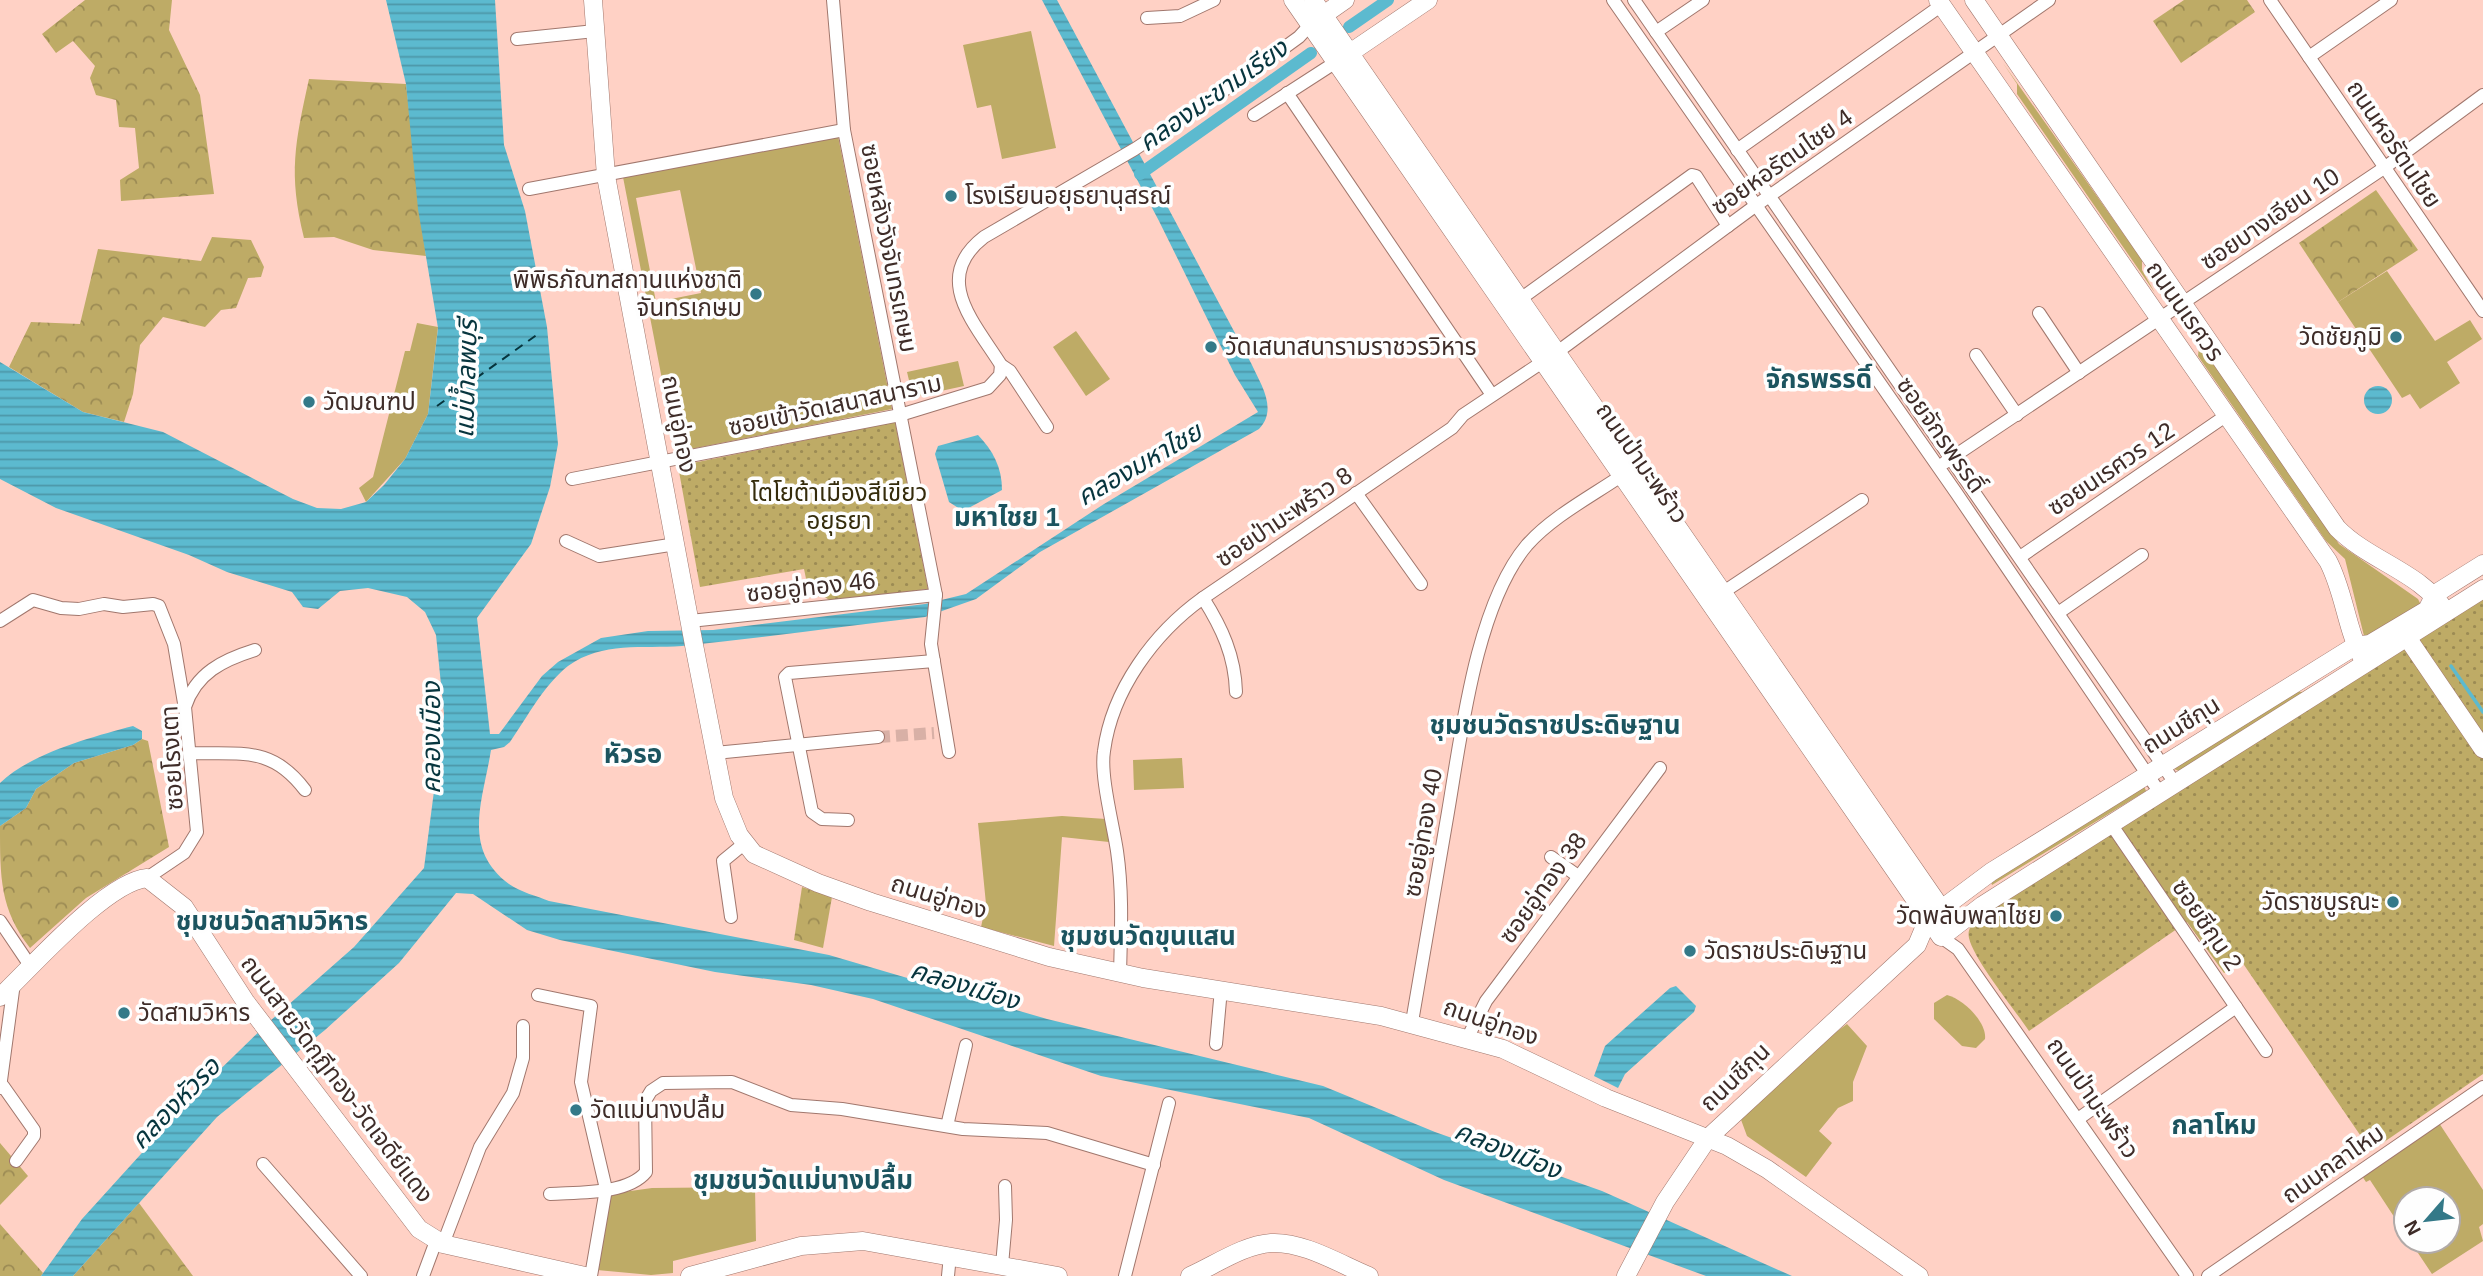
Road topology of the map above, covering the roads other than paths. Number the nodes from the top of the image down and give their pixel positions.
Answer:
1 (593, 0) edge
2 (833, 0) edge
3 (1214, 0) edge
4 (1293, 0) edge
5 (1312, 0) edge
6 (1345, 0) edge
7 (1428, 0) edge
8 (1613, 0) edge
9 (1633, 0) edge
10 (1703, 0) edge
11 (1974, 0) edge
12 (2049, 0) edge
13 (2270, 0) edge
14 (2390, 0) edge
15 (1940, 2) edge
16 (1147, 18) dead end
17 (1316, 20) junction
18 (595, 32) junction
19 (1656, 32) junction
20 (1998, 36) junction
21 (517, 39) dead end
22 (1974, 52) junction
23 (2309, 57) junction
24 (1342, 58) junction
25 (1683, 72) junction
26 (1669, 81) junction
27 (1287, 93) junction
28 (2483, 94) edge
29 (1254, 115) dead end
30 (844, 130) junction
31 (1737, 150) junction
32 (2384, 168) junction
33 (606, 176) junction
34 (529, 189) dead end
35 (1769, 196) junction
36 (1755, 206) junction
37 (1728, 226) junction
38 (1829, 282) junction
39 (1814, 292) junction
40 (1519, 300) junction
41 (2183, 303) junction
42 (2483, 311) edge
43 (2039, 313) dead end
44 (2160, 319) junction
45 (1976, 355) dead end
46 (1549, 357) junction
47 (1001, 365) junction
48 (2079, 373) junction
49 (1492, 395) junction
50 (900, 415) junction
51 (2017, 415) junction
52 (2227, 415) junction
53 (1047, 427) dead end
54 (1951, 459) junction
55 (661, 463) junction
56 (1938, 467) junction
57 (1621, 476) junction
58 (572, 479) dead end
59 (1356, 493) junction
60 (1862, 500) dead end
61 (566, 541) dead end
62 (676, 544) junction
63 (2142, 555) dead end
64 (2020, 557) junction
65 (2483, 564) edge
66 (1421, 584) dead end
67 (2483, 589) edge
68 (1722, 593) junction
69 (2435, 594) junction
70 (936, 598) junction
71 (1203, 598) junction
72 (2446, 612) junction
73 (2058, 614) junction
74 (0, 621) edge
75 (692, 632) junction
76 (2403, 632) junction
77 (2078, 643) junction
78 (2355, 646) junction
79 (255, 650) dead end
80 (2064, 652) junction
81 (934, 661) junction
82 (2365, 663) junction
83 (1236, 692) dead end
84 (185, 707) junction
85 (878, 737) tunnel mouth
86 (796, 744) junction
87 (2483, 749) edge
88 (949, 752) dead end
89 (189, 753) junction
90 (715, 753) junction
91 (1660, 768) dead end
92 (2155, 770) junction
93 (2167, 788) junction
94 (305, 790) dead end
95 (848, 820) dead end
96 (2111, 824) junction
97 (745, 843) junction
98 (1551, 857) dead end
99 (1578, 876) junction
100 (146, 878) junction
101 (1934, 914) junction
102 (731, 916) dead end
103 (0, 921) edge
104 (1948, 932) junction
105 (1917, 945) junction
106 (31, 967) junction
107 (1120, 974) junction
108 (14, 984) junction
109 (1222, 989) junction
110 (538, 995) dead end
111 (0, 997) edge
112 (2236, 1007) junction
113 (1412, 1022) junction
114 (523, 1026) dead end
115 (1468, 1037) junction
116 (1216, 1044) dead end
117 (965, 1045) dead end
118 (2266, 1051) dead end
119 (1, 1087) edge
120 (2483, 1087) edge
121 (1169, 1103) dead end
122 (2078, 1119) junction
123 (947, 1126) junction
124 (1709, 1138) junction
125 (16, 1161) dead end
126 (263, 1164) dead end
127 (1154, 1166) junction
128 (1005, 1186) dead end
129 (606, 1189) junction
130 (550, 1194) dead end
131 (439, 1242) junction
132 (950, 1255) junction
133 (1630, 1268) edge
134 (741, 1269) edge
135 (1007, 1269) edge
136 (1338, 1270) edge
137 (550, 1272) edge
138 (361, 1276) edge
139 (423, 1276) edge
140 (585, 1276) edge
141 (591, 1276) edge
142 (690, 1276) edge
143 (948, 1276) edge
144 (1058, 1276) edge
145 (1125, 1276) edge
146 (1190, 1276) edge
147 (1368, 1276) edge
148 (1919, 1276) edge
149 (2188, 1276) edge
150 (2208, 1276) edge

1 - 18 main road, ถนนอู่ทอง
2 - 30 street, ซอยหลังวังจันทรเกษม
3 - 16 street
4 - 17 main road, ถนนป่ามะพร้าว
5 - 17 main road, ถนนป่ามะพร้าว
6 - 17 main road
7 - 24 main road
8 - 26 street, ซอยจักรพรรดิ์
9 - 19 street, ซอยจักรพรรดิ์
10 - 19 street
11 - 20 main road, ถนนนเรศวร
12 - 20 street, ซอยหอรัตนไชย 4
13 - 23 street, ถนนหอรัตนไชย
14 - 23 street
15 - 22 main road, ถนนนเรศวร
15 - 31 street
17 - 24 main road, ถนนป่ามะพร้าว
17 - 47 street
18 - 21 street
18 - 33 main road, ถนนอู่ทอง
19 - 25 street, ซอยจักรพรรดิ์
20 - 22 street, ซอยหอรัตนไชย 4
20 - 41 main road, ถนนนเรศวร
22 - 35 street, ซอยหอรัตนไชย 4
22 - 44 main road, ถนนนเรศวร
23 - 32 street, ถนนหอรัตนไชย
24 - 27 street
24 - 40 main road, ถนนป่ามะพร้าว
24 - 46 main road, ถนนป่ามะพร้าว
25 - 26 street
25 - 31 street, ซอยจักรพรรดิ์
26 - 36 street, ซอยจักรพรรดิ์
27 - 29 street
27 - 49 street
28 - 32 street, ซอยบางเอียน 10
30 - 33 street
30 - 50 street, ซอยหลังวังจันทรเกษม
31 - 35 street, ซอยจักรพรรดิ์
32 - 41 street, ซอยบางเอียน 10
32 - 42 street, ถนนหอรัตนไชย
33 - 34 street
33 - 55 main road, ถนนอู่ทอง
35 - 36 street, ซอยหอรัตนไชย 4
35 - 38 street, ซอยจักรพรรดิ์
36 - 37 street, ซอยหอรัตนไชย 4
36 - 39 street, ซอยจักรพรรดิ์
37 - 40 street
37 - 46 street, ซอยหอรัตนไชย 4
38 - 39 street
38 - 54 street, ซอยจักรพรรดิ์
39 - 56 street, ซอยจักรพรรดิ์
40 - 46 main road, ถนนป่ามะพร้าว
41 - 44 street, ซอยบางเอียน 10
41 - 69 main road, ถนนนเรศวร
43 - 48 street
44 - 48 street, ซอยบางเอียน 10
44 - 52 main road, ถนนนเรศวร
45 - 51 street
46 - 49 street, ซอยป่ามะพร้าว 8
46 - 57 main road, ถนนป่ามะพร้าว
46 - 68 main road, ถนนป่ามะพร้าว
47 - 50 street, ซอยเข้าวัดเสนาสนาราม
47 - 53 street
48 - 51 street, ซอยบางเอียน 10
49 - 59 street, ซอยป่ามะพร้าว 8
50 - 55 street, ซอยเข้าวัดเสนาสนาราม
50 - 70 street, ซอยหลังวังจันทรเกษม
51 - 54 street, ซอยบางเอียน 10
52 - 64 street, ซอยนเรศวร 12
52 - 78 main road, ถนนนเรศวร
54 - 56 street, ซอยบางเอียน 10
54 - 64 street, ซอยจักรพรรดิ์
55 - 58 street, ซอยเข้าวัดเสนาสนาราม
55 - 62 main road, ถนนอู่ทอง
56 - 80 street, ซอยจักรพรรดิ์
57 - 101 main road, ถนนป่ามะพร้าว
57 - 113 street, ซอยอู่ทอง 40
59 - 66 street
59 - 71 street, ซอยป่ามะพร้าว 8
60 - 68 street
61 - 62 street
62 - 75 main road, ถนนอู่ทอง
63 - 73 street
64 - 73 street, ซอยจักรพรรดิ์
65 - 69 main road, ถนนชีกุน
67 - 72 main road, ถนนชีกุน
68 - 101 main road, ถนนป่ามะพร้าว
69 - 72 main road, ถนนนเรศวร
69 - 76 main road, ถนนชีกุน
70 - 75 street, ซอยอู่ทอง 46
70 - 81 street, ซอยหลังวังจันทรเกษม
71 - 83 street
71 - 107 street, ซอยป่ามะพร้าว 8
72 - 76 main road, ถนนชีกุน
73 - 77 street, ซอยจักรพรรดิ์
74 - 84 street
75 - 90 main road, ถนนอู่ทอง
76 - 78 main road, ถนนชีกุน
76 - 82 main road, ถนนชีกุน
76 - 87 main road
77 - 80 street
77 - 92 street, ซอยจักรพรรดิ์
78 - 82 main road, ถนนนเรศวร
78 - 92 main road, ถนนชีกุน
79 - 84 street, ซอยโรงเตา
80 - 92 street, ซอยจักรพรรดิ์
81 - 86 street
81 - 88 street, ซอยหลังวังจันทรเกษม
82 - 93 main road, ถนนชีกุน
84 - 89 street, ซอยโรงเตา
85 - 86 street
86 - 90 street
86 - 95 street
89 - 94 street
89 - 100 street, ซอยโรงเตา
90 - 97 main road, ถนนอู่ทอง
91 - 99 street, ซอยอู่ทอง 38
92 - 93 street, ซอยจักรพรรดิ์
92 - 101 main road, ถนนชีกุน
93 - 96 main road, ถนนชีกุน
96 - 104 main road, ถนนชีกุน
96 - 112 street, ซอยชีกุน 2
97 - 102 street
97 - 107 main road, ถนนอู่ทอง
98 - 99 street
99 - 115 street, ซอยอู่ทอง 38
100 - 106 main road
100 - 131 main road, ถนนสายวัดกุฎีทอง-วัดเจดีย์แดง
101 - 104 main road, ถนนป่ามะพร้าว
101 - 105 main road, ถนนชีกุน
103 - 106 street
104 - 105 main road, ถนนชีกุน
104 - 122 street, ถนนป่ามะพร้าว
105 - 124 main road, ถนนชีกุน
106 - 108 main road
107 - 109 main road, ถนนอู่ทอง
108 - 111 main road
108 - 119 street
109 - 113 main road, ถนนอู่ทอง
109 - 116 street
110 - 129 street
112 - 118 street, ซอยชีกุน 2
112 - 122 street
113 - 115 main road, ถนนอู่ทอง
114 - 131 street
115 - 124 main road, ถนนอู่ทอง
117 - 123 street
119 - 125 street
120 - 150 street, ถนนกลาโหม
121 - 127 street
122 - 149 street, ถนนป่ามะพร้าว
123 - 127 street
123 - 129 street
124 - 133 main road, ถนนชีกุน
124 - 148 main road, ถนนอู่ทอง
126 - 138 street
127 - 145 street
128 - 135 street
129 - 130 street
129 - 141 street
131 - 137 main road, ถนนสายวัดกุฎีทอง-วัดเจดีย์แดง
131 - 139 street
132 - 134 main road
132 - 135 main road
132 - 143 street
134 - 142 main road
135 - 144 main road
136 - 146 main road
136 - 147 main road
137 - 140 main road, ถนนสายวัดกุฎีทอง-วัดเจดีย์แดง

